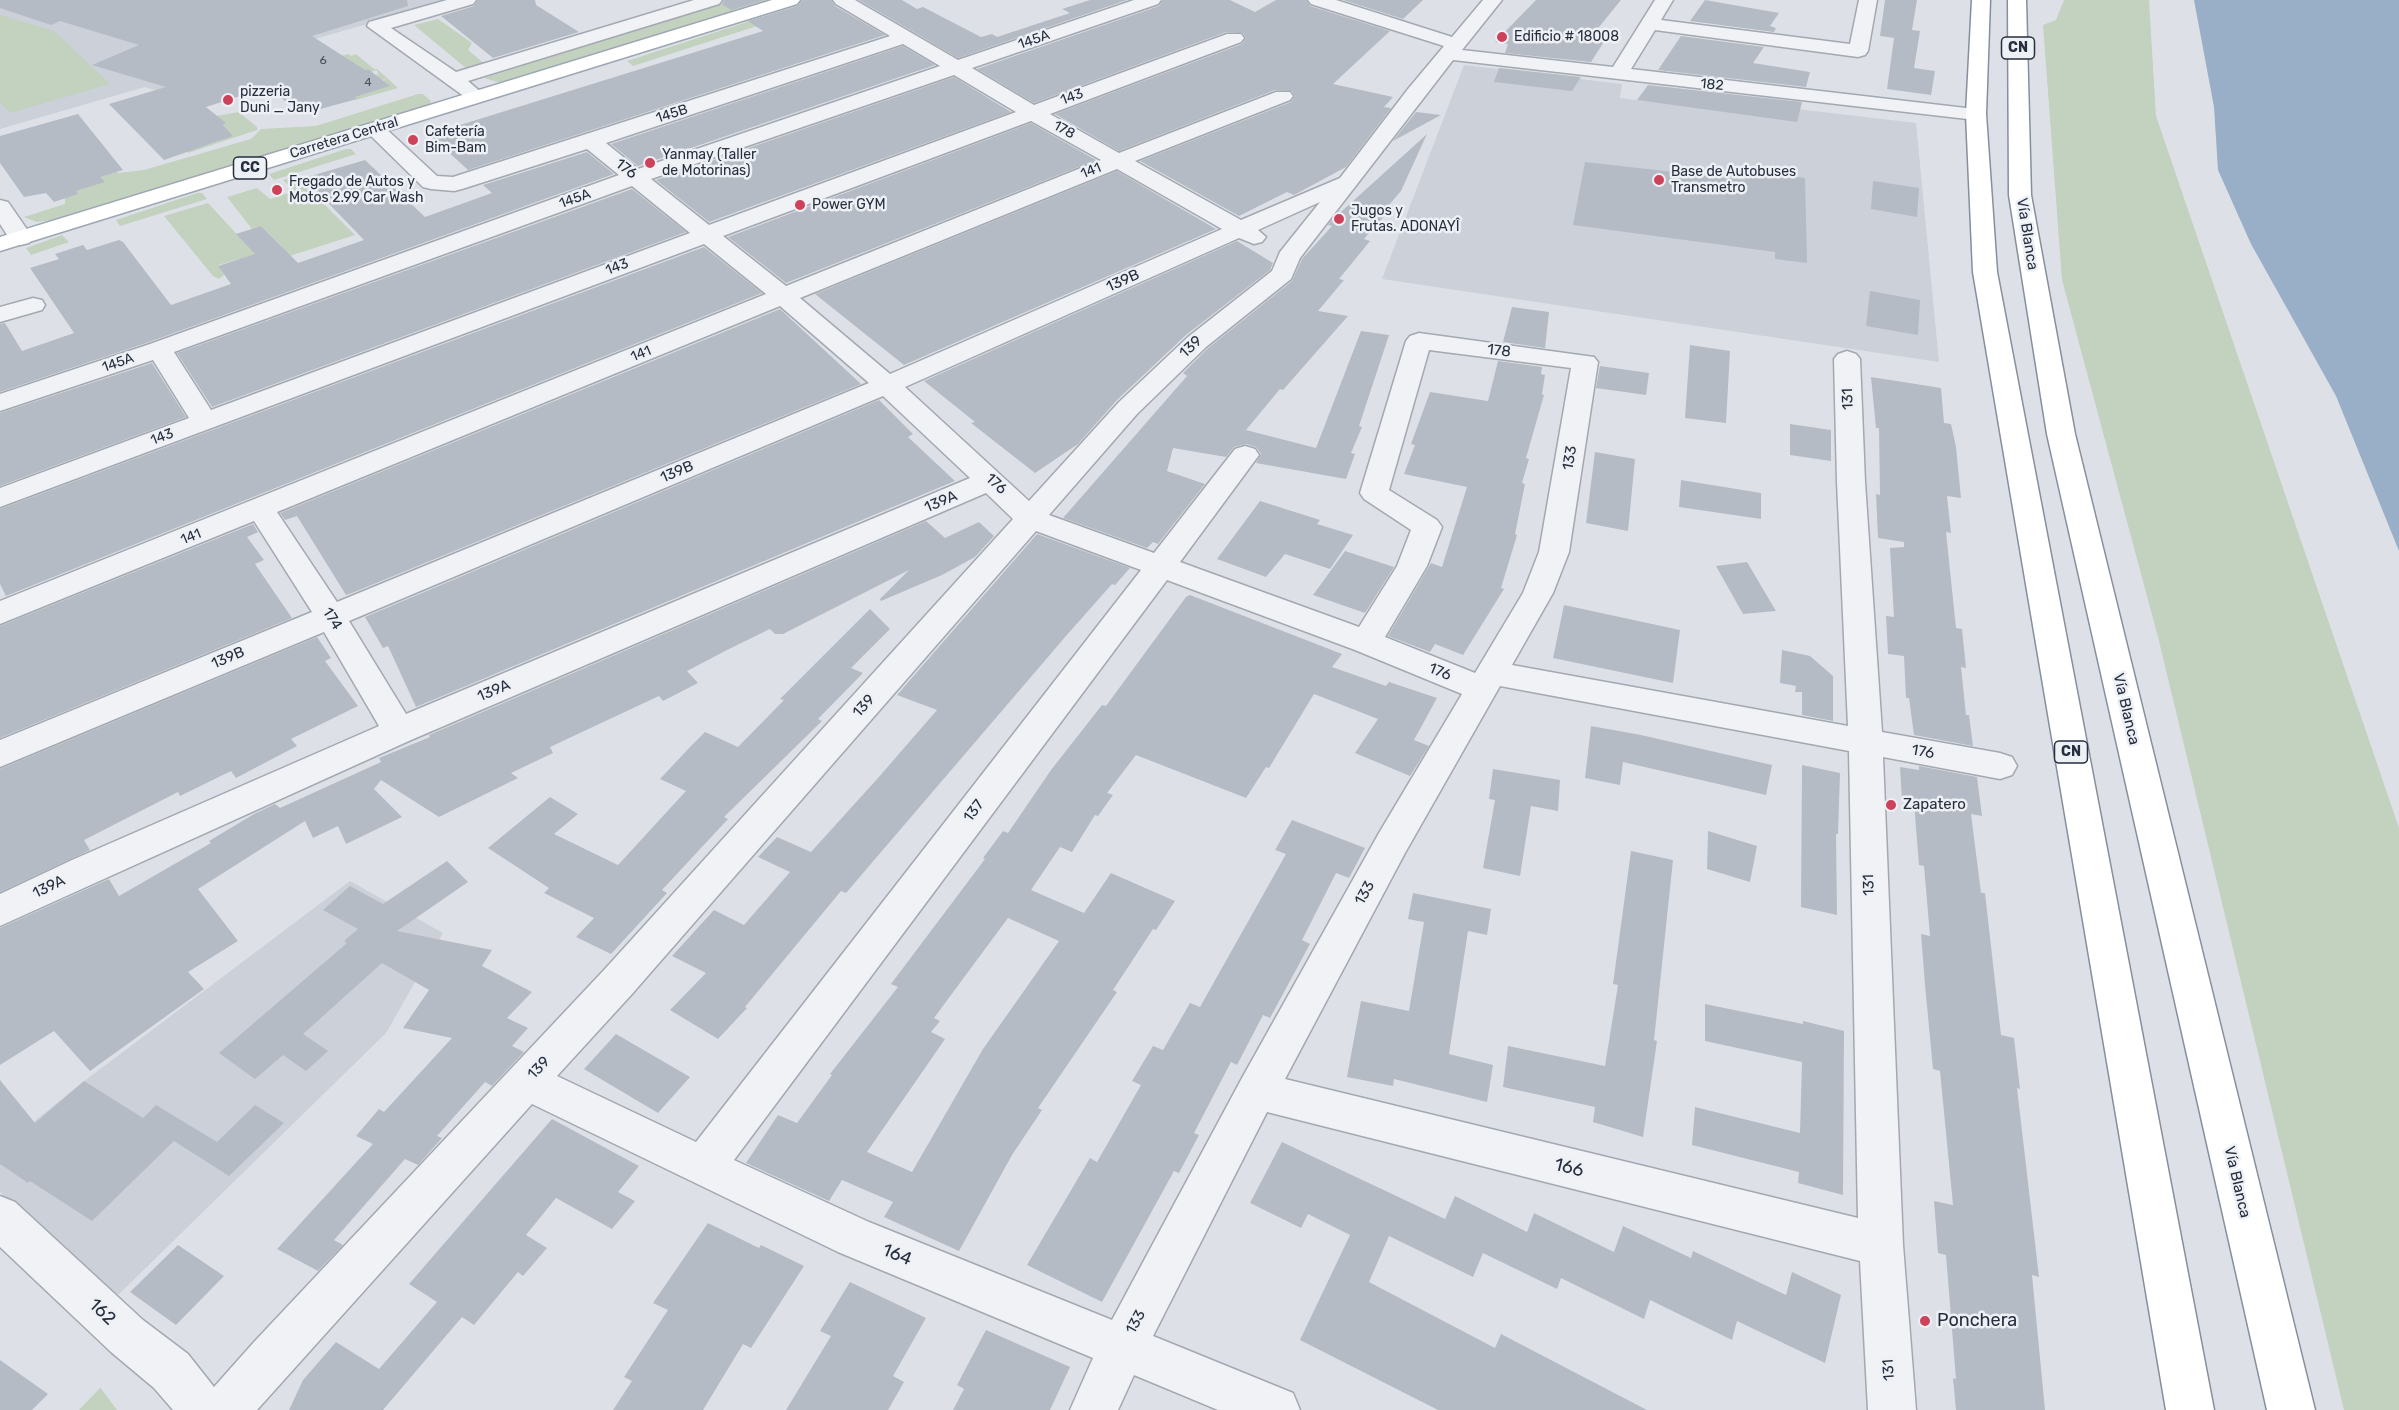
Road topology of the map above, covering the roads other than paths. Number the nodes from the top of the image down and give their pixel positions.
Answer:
1 (467, 0) edge
2 (713, 0) edge
3 (791, 0) edge
4 (842, 0) edge
5 (1152, 0) edge
6 (1321, 0) edge
7 (1493, 0) edge
8 (1664, 0) edge
9 (1868, 0) edge
10 (1981, 0) edge
11 (2017, 0) edge
12 (1648, 24) junction
13 (903, 38) junction
14 (1234, 38) dead end
15 (1452, 49) junction
16 (955, 67) junction
17 (1618, 74) junction
18 (455, 80) junction
19 (1283, 96) dead end
20 (478, 97) junction
21 (1031, 112) junction
22 (1976, 114) junction
23 (375, 129) junction
24 (590, 141) junction
25 (1117, 160) junction
26 (636, 177) junction
27 (1349, 181) junction
28 (0, 207) edge
29 (1241, 230) junction
30 (704, 234) junction
31 (10, 241) edge
32 (1288, 257) junction
33 (783, 296) junction
34 (33, 305) dead end
35 (0, 315) edge
36 (159, 349) junction
37 (1847, 359) dead end
38 (1585, 362) joint
39 (887, 385) junction
40 (0, 403) edge
41 (204, 421) junction
42 (1245, 455) dead end
43 (992, 480) junction
44 (0, 498) edge
45 (261, 509) junction
46 (1030, 518) junction
47 (1162, 565) junction
48 (0, 613) edge
49 (330, 616) junction
50 (1366, 642) junction
51 (1487, 681) junction
52 (399, 731) junction
53 (1866, 742) junction
54 (0, 754) edge
55 (2000, 766) dead end
56 (0, 911) edge
57 (527, 1081) junction
58 (1257, 1091) junction
59 (703, 1167) junction
60 (0, 1216) edge
61 (1881, 1245) junction
62 (2271, 1327) junction
63 (1123, 1346) junction
64 (198, 1410) edge
65 (226, 1410) edge
66 (1094, 1410) edge
67 (1276, 1410) edge
68 (1892, 1410) edge
69 (2190, 1410) edge
70 (2266, 1410) edge
71 (2290, 1410) edge

1 - 18 street
2 - 18 street
3 - 20 main road, Carretera Central / CC
4 - 13 street, 178
5 - 16 street, 145A
6 - 15 street, 182
7 - 15 street, 139
8 - 12 street
9 - 12 street
10 - 22 main road, CN
11 - 62 main road, Vía Blanca / CN
12 - 17 street
13 - 16 street, 178
13 - 24 street, 145B
14 - 21 street, 143
15 - 17 street, 182
15 - 27 street, 139
16 - 21 street, 178
16 - 26 street, 145A
17 - 22 street, 182
18 - 20 street
19 - 25 street, 141
20 - 23 main road, Carretera Central / CC
21 - 25 street, 178
21 - 30 street, 143
22 - 69 main road, CN
23 - 24 street, 145B
23 - 31 main road, Carretera Central / CC
24 - 26 street, 176
25 - 29 street, 178
25 - 33 street, 141
26 - 30 street, 176
26 - 36 street, 145A
27 - 29 street, 139B
27 - 32 street, 139
28 - 31 street
29 - 32 street, 178
29 - 39 street, 139B
30 - 33 street, 176
30 - 41 street, 143
32 - 46 street, 139
33 - 39 street, 176
33 - 45 street, 141
34 - 35 street
36 - 40 street, 145A
36 - 41 street
37 - 53 street, 131
38 - 50 street, 178
38 - 51 street, 133
39 - 43 street, 176
39 - 49 street, 139B
41 - 44 street, 143
42 - 47 street, 137
43 - 46 street, 176
43 - 52 street, 139A
45 - 48 street, 141
45 - 49 street, 174
46 - 47 street, 176
46 - 57 street, 139
47 - 50 street, 176
47 - 59 street, 137
49 - 52 street, 174
49 - 54 street, 139B
50 - 51 street, 176
51 - 53 street, 176
51 - 58 street, 133
52 - 56 street, 139A
53 - 55 street, 176
53 - 61 street, 131
57 - 59 street, 164
57 - 65 street, 139
58 - 61 street, 166
58 - 63 street, 133
59 - 63 street, 164
60 - 64 street, 162
61 - 68 street, 131
62 - 70 main road
62 - 71 main road, Vía Blanca / CN
63 - 66 street, 133
63 - 67 street, 164

